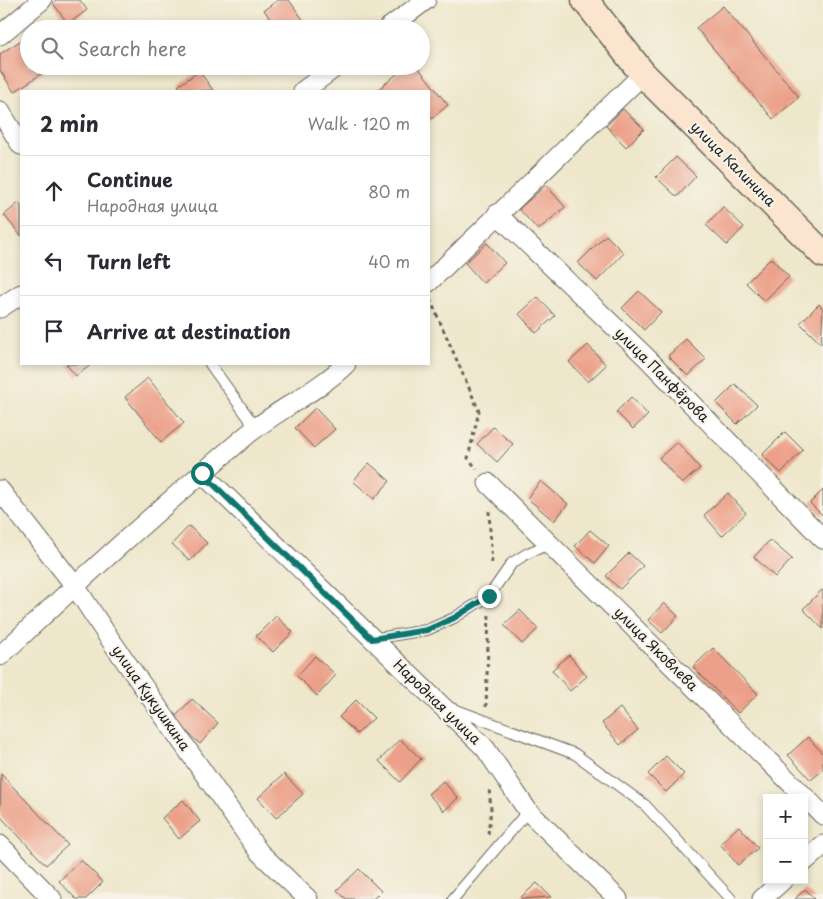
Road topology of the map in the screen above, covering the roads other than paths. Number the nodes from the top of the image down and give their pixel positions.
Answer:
1 (42, 0) edge
2 (426, 0) edge
3 (585, 0) edge
4 (399, 20) edge
5 (0, 35) edge
6 (643, 74) junction
7 (325, 75) edge
8 (304, 90) edge
9 (0, 111) edge
10 (20, 143) edge
11 (497, 214) junction
12 (823, 254) edge
13 (430, 281) edge
14 (20, 295) edge
15 (0, 308) edge
16 (211, 365) edge
17 (345, 365) edge
18 (256, 428) junction
19 (202, 473) junction
20 (488, 483) road end
21 (0, 490) edge
22 (823, 539) edge
23 (549, 544) junction
24 (75, 586) junction
25 (372, 639) junction
26 (0, 656) edge
27 (438, 703) junction
28 (528, 810) junction
29 (823, 815) edge
30 (0, 845) edge
31 (823, 845) edge
32 (808, 858) edge
33 (779, 884) edge
34 (52, 899) edge
35 (308, 899) edge
36 (453, 899) edge
37 (618, 899) edge
38 (731, 899) edge
39 (762, 899) edge

1 - 5 street
2 - 4 street
3 - 6 street, улица Калинина
6 - 11 street
6 - 12 street, улица Калинина
7 - 8 street
9 - 10 street
11 - 13 street
11 - 22 street, улица Панфёрова
14 - 15 street
16 - 18 lane
17 - 18 street
18 - 19 street
19 - 24 street
19 - 25 street, Народная улица
20 - 23 street, улица Яковлева
21 - 24 street, улица Кукушкина
23 - 25 lane
23 - 29 street, улица Яковлева
24 - 26 street
24 - 35 street, улица Кукушкина
25 - 27 street, Народная улица
27 - 28 street, Народная улица
27 - 38 lane
28 - 36 lane
28 - 37 street, Народная улица
30 - 34 street
31 - 32 street
33 - 39 street

